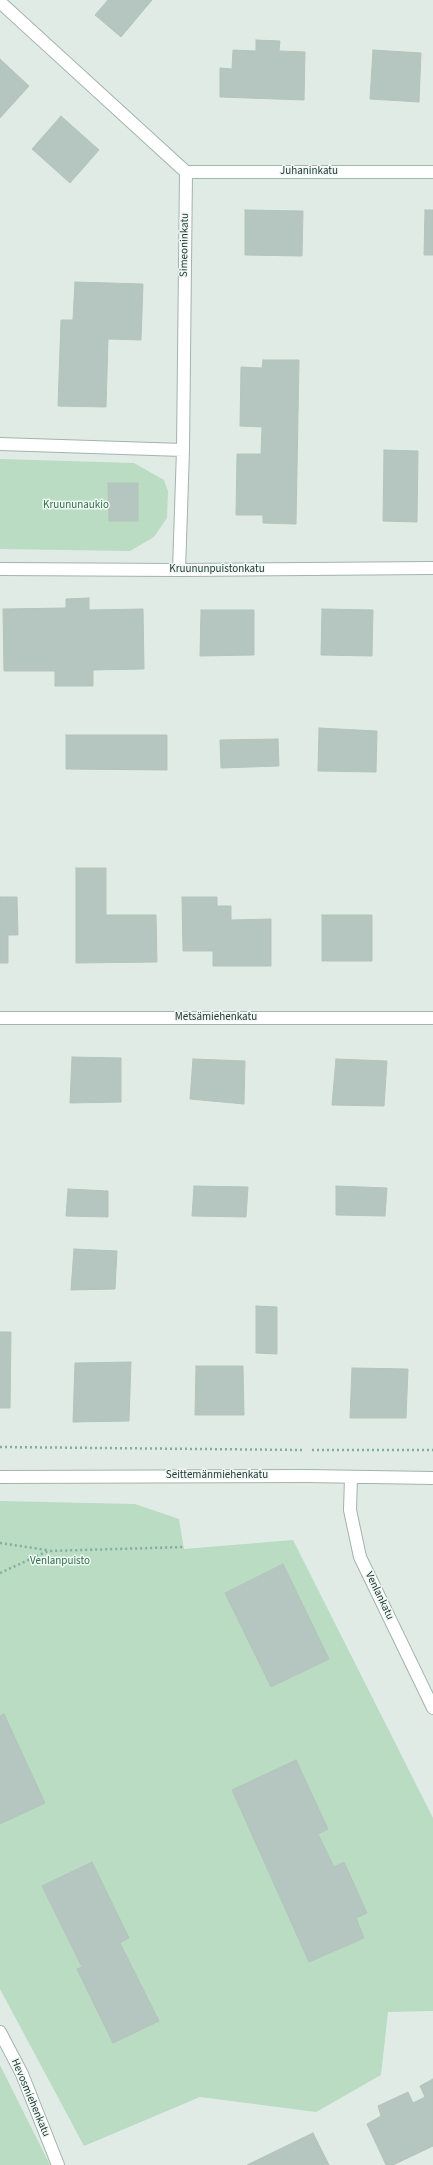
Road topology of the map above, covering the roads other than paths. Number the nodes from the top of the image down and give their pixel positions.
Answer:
1 (3, 2) edge
2 (186, 172) junction
3 (433, 172) edge
4 (0, 444) edge
5 (183, 450) junction
6 (433, 568) edge
7 (0, 569) edge
8 (179, 570) junction
9 (0, 1018) edge
10 (433, 1018) edge
11 (0, 1477) edge
12 (351, 1478) junction
13 (433, 1478) edge
14 (433, 1708) edge
15 (0, 2032) edge
16 (58, 2165) edge

1 - 2 street
2 - 3 street, Juhaninkatu
2 - 5 street, Simeoninkatu
4 - 5 street
5 - 8 street, Simeoninkatu
6 - 8 street, Kruununpuistonkatu
7 - 8 street, Kruununpuistonkatu
9 - 10 street, Metsämiehenkatu
11 - 12 street, Seittemänmiehenkatu
12 - 13 street, Seittemänmiehenkatu
12 - 14 street, Venlankatu
15 - 16 street, Hevosmiehenkatu

